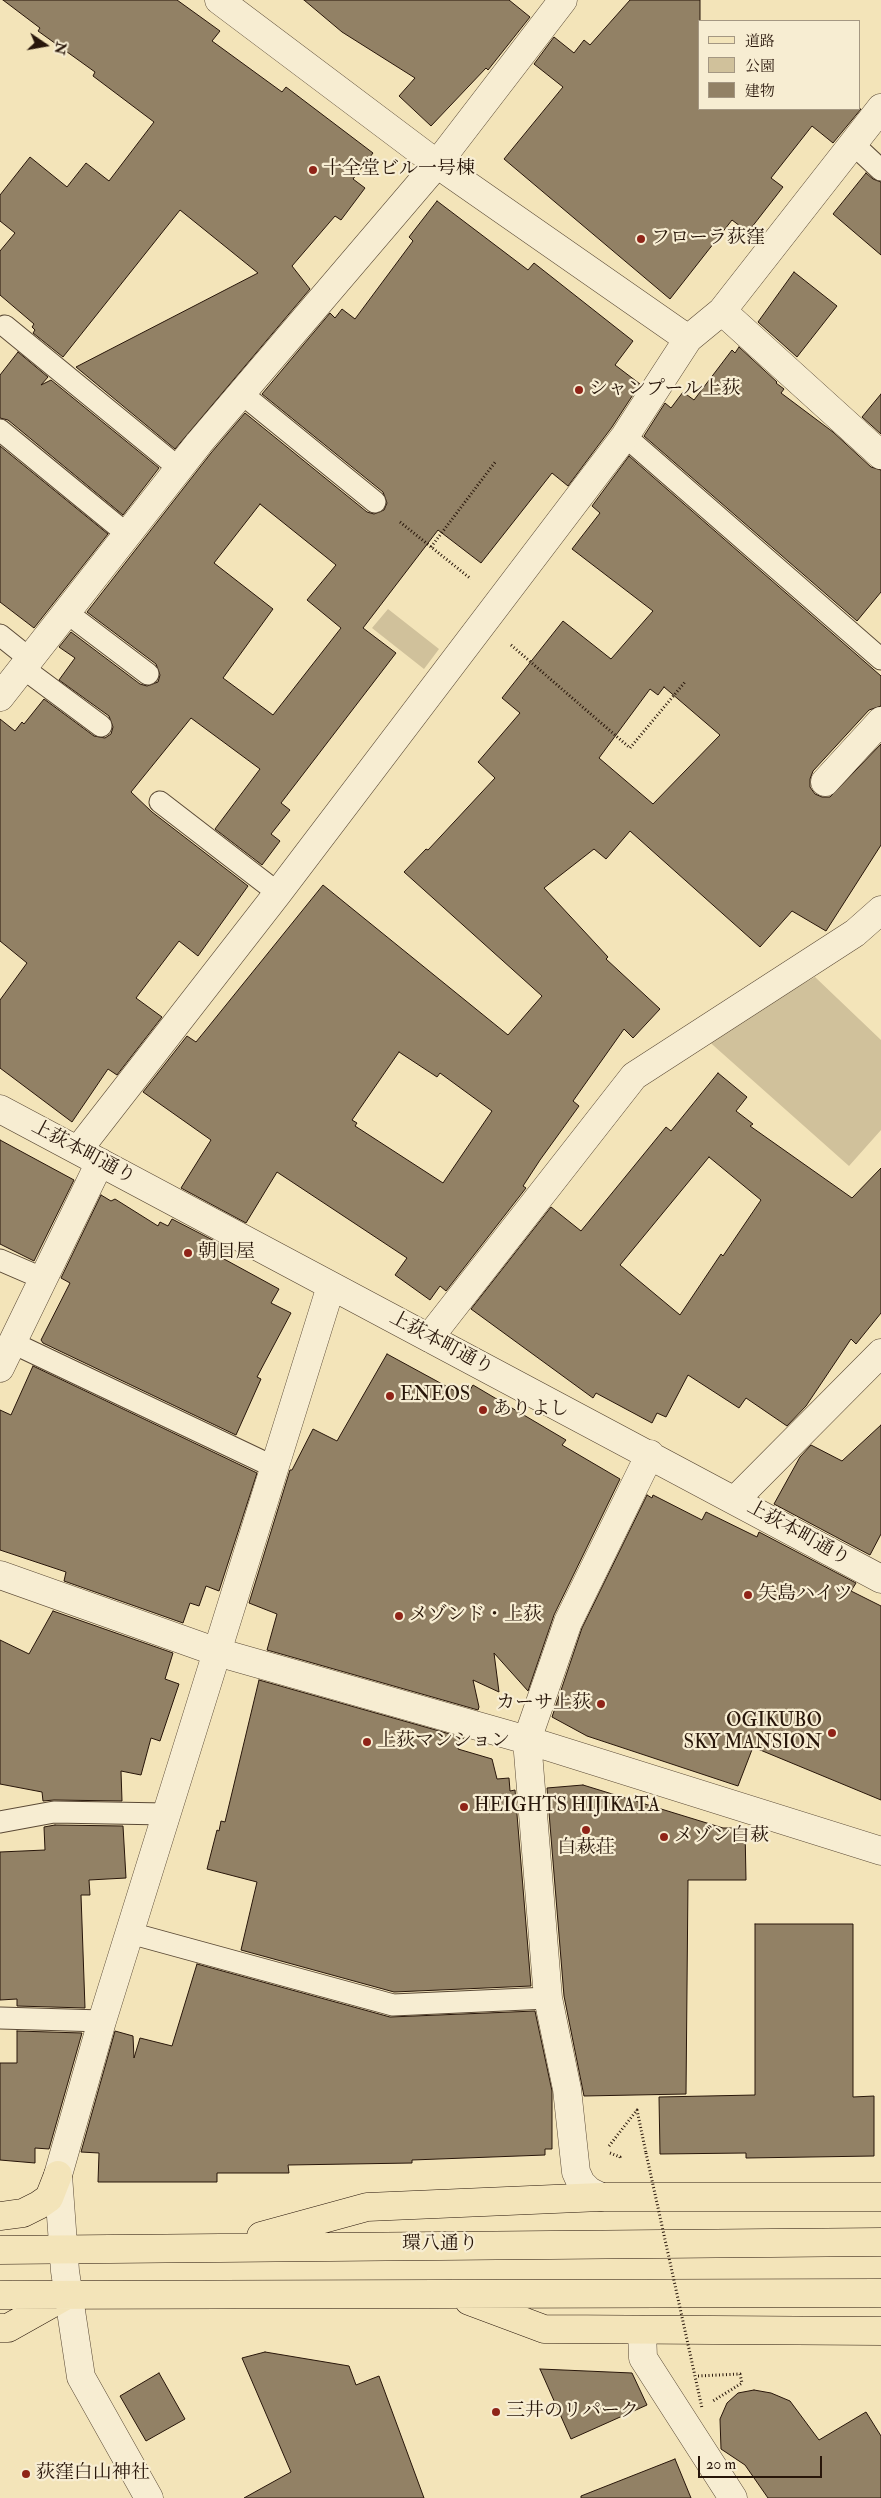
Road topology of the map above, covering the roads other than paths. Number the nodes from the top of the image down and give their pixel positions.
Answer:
1 (219, 0) edge
2 (562, 0) edge
3 (881, 108) edge
4 (853, 144) junction
5 (437, 164) junction
6 (881, 170) edge
7 (722, 311) junction
8 (5, 326) dead end
9 (688, 339) junction
10 (241, 393) junction
11 (0, 430) edge
12 (625, 436) junction
13 (881, 455) edge
14 (180, 469) junction
15 (375, 502) road end
16 (126, 534) junction
17 (66, 612) junction
18 (0, 635) edge
19 (881, 659) edge
20 (26, 664) junction
21 (148, 674) dead end
22 (0, 697) edge
23 (881, 721) edge
24 (101, 726) dead end
25 (824, 782) dead end
26 (160, 802) dead end
27 (278, 893) junction
28 (881, 910) edge
29 (0, 1109) edge
30 (89, 1156) junction
31 (0, 1260) edge
32 (44, 1279) junction
33 (331, 1286) junction
34 (429, 1338) junction
35 (13, 1343) junction
36 (881, 1352) edge
37 (0, 1368) edge
38 (650, 1454) junction
39 (274, 1467) junction
40 (736, 1500) junction
41 (0, 1574) edge
42 (881, 1579) edge
43 (217, 1652) junction
44 (527, 1740) junction
45 (166, 1814) junction
46 (0, 1822) edge
47 (881, 1851) edge
48 (130, 1932) junction
49 (548, 1998) junction
50 (0, 2018) edge
51 (102, 2021) junction
52 (58, 2175) junction
53 (601, 2197) junction
54 (881, 2197) edge
55 (0, 2216) edge
56 (881, 2242) edge
57 (226, 2246) junction
58 (64, 2249) junction
59 (0, 2250) edge
60 (881, 2293) edge
61 (68, 2294) junction
62 (0, 2295) edge
63 (454, 2295) junction
64 (0, 2328) edge
65 (642, 2330) junction
66 (881, 2331) edge
67 (149, 2498) edge
68 (733, 2498) edge

1 - 5 street
2 - 5 street
3 - 4 street
4 - 6 lane
4 - 7 street
5 - 9 street
5 - 10 street
7 - 9 street
7 - 13 street
8 - 14 lane
9 - 12 street
10 - 14 street
10 - 15 lane
11 - 16 lane
12 - 19 lane
12 - 27 street
14 - 16 street
16 - 17 street
17 - 20 street
17 - 21 lane
18 - 20 lane
20 - 22 street
20 - 24 lane
23 - 25 street
26 - 27 lane
27 - 30 street
28 - 34 street
29 - 30 street, 上荻本町通り
30 - 32 street
30 - 33 street, 上荻本町通り
31 - 32 lane
32 - 35 street
33 - 34 street, 上荻本町通り
33 - 39 street
34 - 38 street, 上荻本町通り
35 - 37 street
35 - 39 lane
36 - 40 street
38 - 40 street, 上荻本町通り
38 - 44 street
39 - 43 street
40 - 42 street, 上荻本町通り
41 - 43 street
43 - 44 street
43 - 45 street
44 - 47 street
44 - 49 street
45 - 46 lane
45 - 48 street
48 - 49 lane
48 - 51 street
49 - 53 street
50 - 51 lane
51 - 52 street
52 - 55 main road
52 - 58 street
53 - 54 main road
53 - 57 main road
56 - 57 main road, 環八通り
57 - 58 main road, 環八通り
58 - 59 main road, 環八通り
58 - 61 street
60 - 63 main road
61 - 62 main road
61 - 63 main road
61 - 64 main road
61 - 67 street
63 - 65 main road
65 - 66 main road
65 - 68 street

